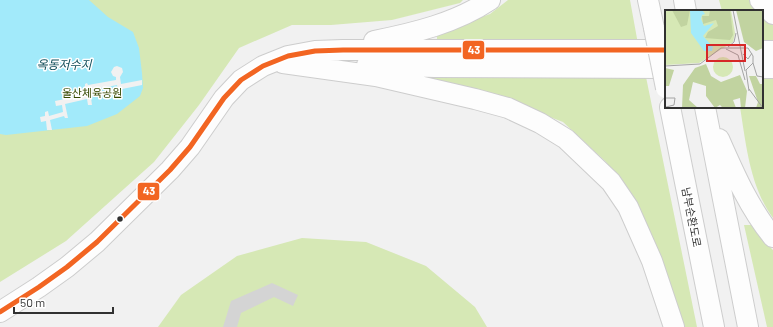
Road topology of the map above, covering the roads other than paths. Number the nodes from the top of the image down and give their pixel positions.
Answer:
1 (490, 0) edge
2 (649, 0) edge
3 (684, 0) edge
4 (760, 0) edge
5 (686, 10) edge
6 (773, 14) edge
7 (665, 50) edge
8 (763, 50) edge
9 (315, 51) junction
10 (773, 51) edge
11 (272, 64) junction
12 (665, 68) edge
13 (665, 83) edge
14 (670, 108) edge
15 (706, 108) edge
16 (706, 108) edge
17 (773, 237) edge
18 (0, 312) edge
19 (674, 327) edge
20 (714, 327) edge
21 (748, 327) edge

1 - 9 main road
2 - 13 main road, bridge
3 - 5 main road
4 - 6 main road
7 - 9 main road
8 - 10 main road
9 - 11 main road
11 - 12 main road
11 - 18 main road
11 - 19 main road
14 - 20 main road, 남부순환도로
15 - 17 main road
16 - 21 main road

